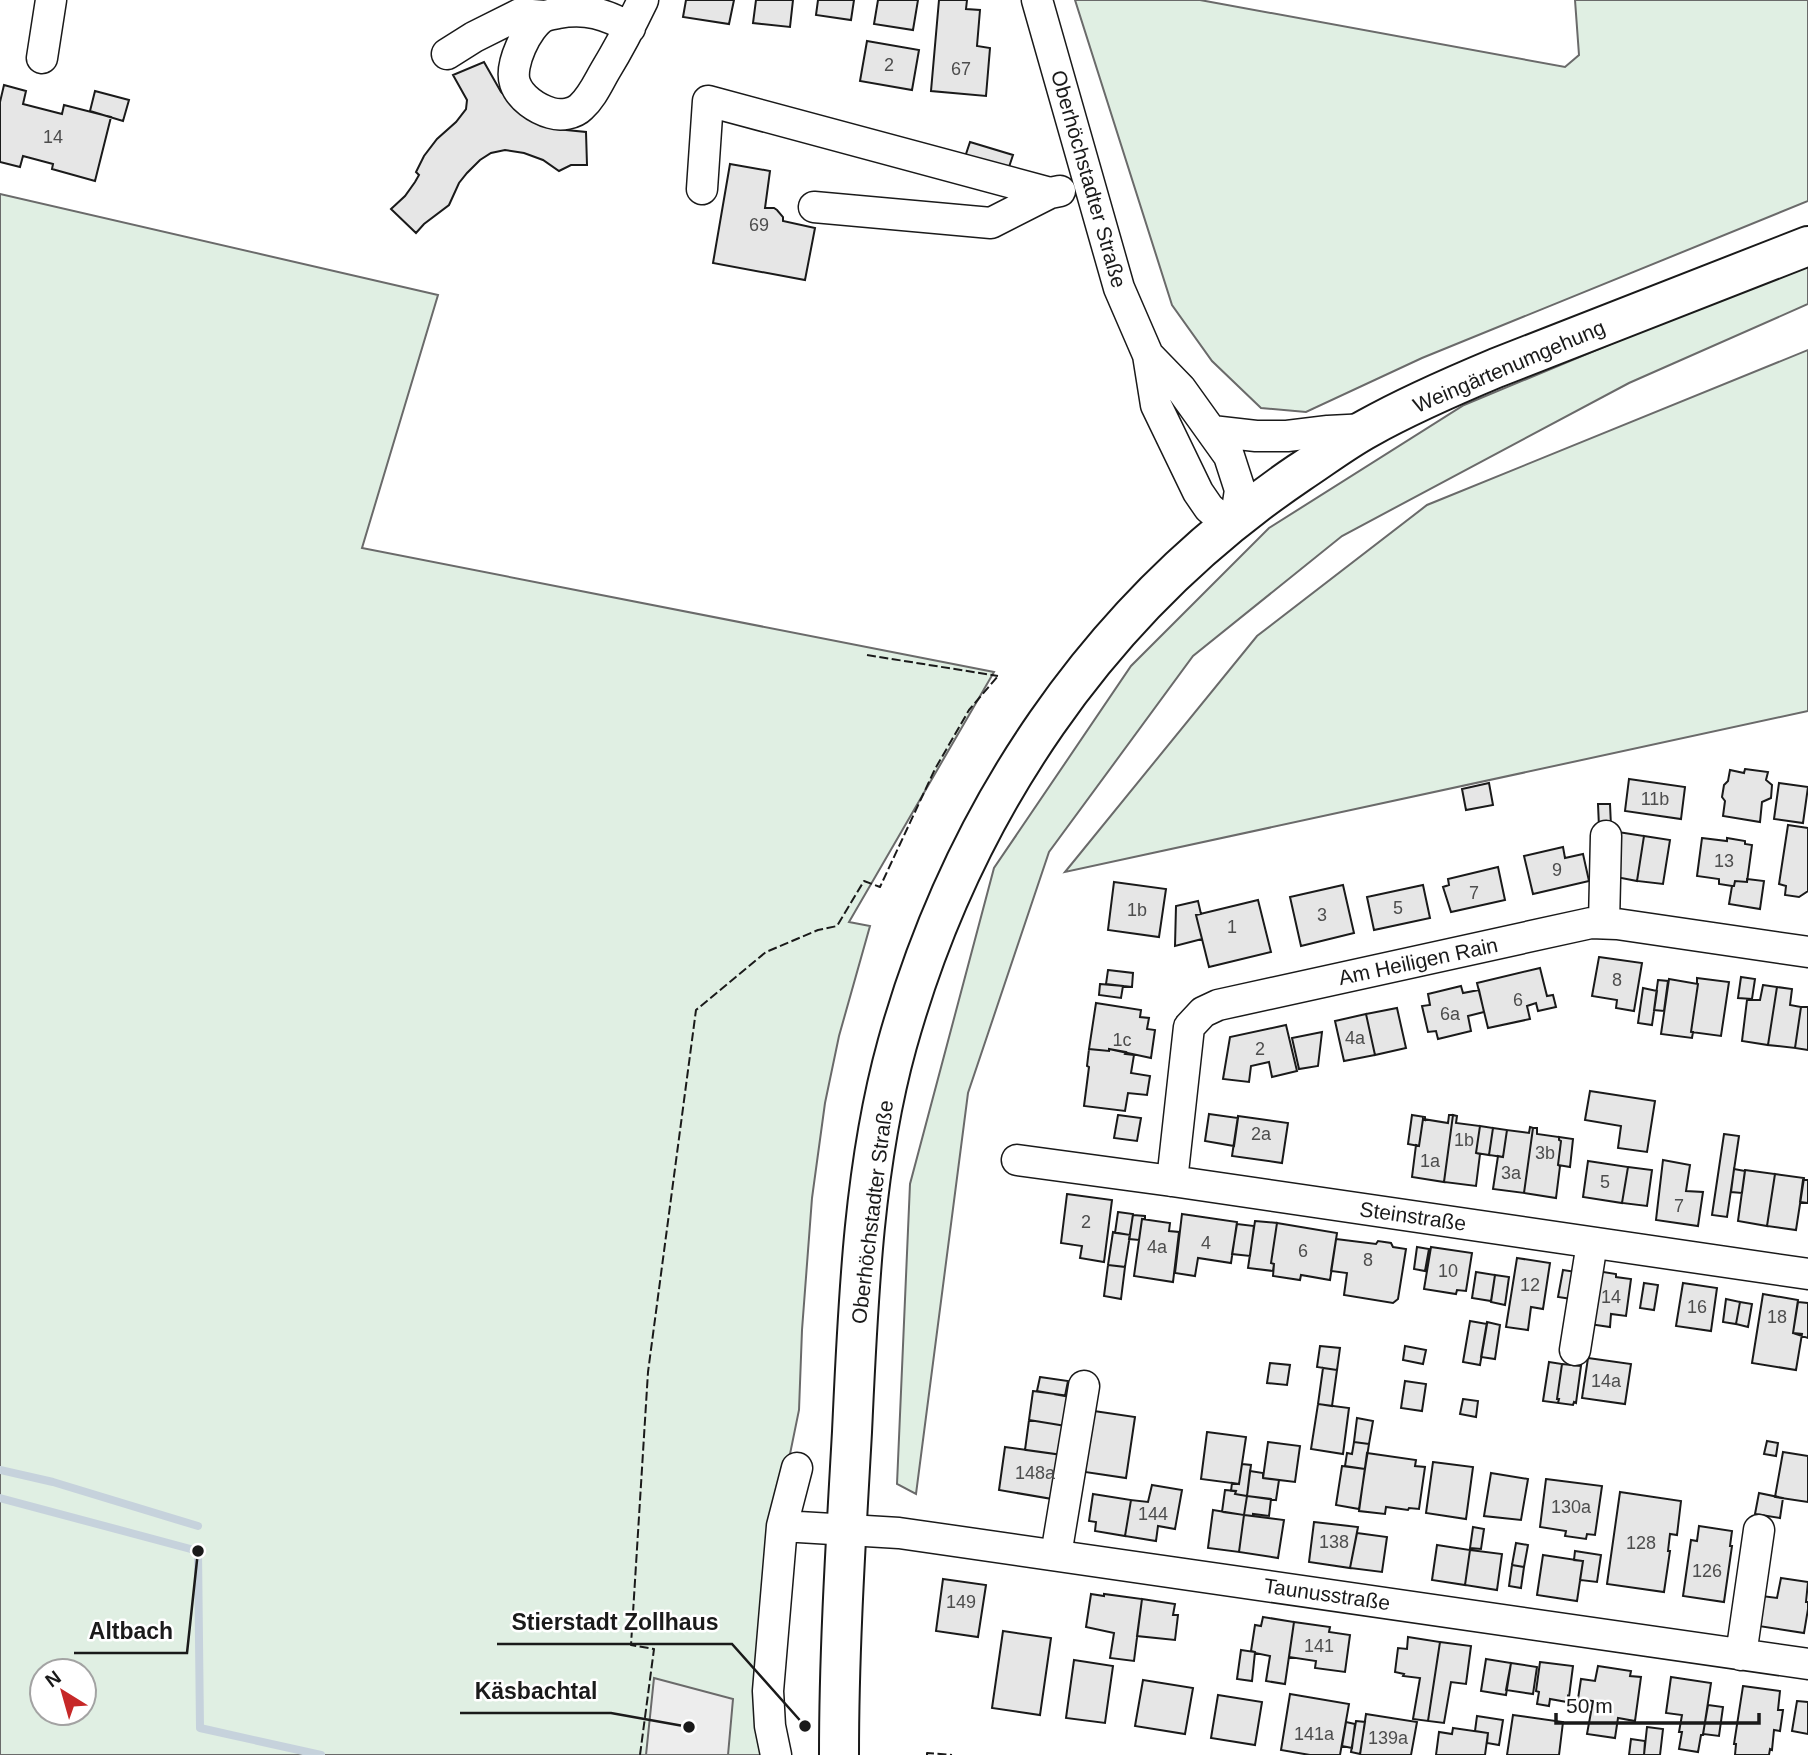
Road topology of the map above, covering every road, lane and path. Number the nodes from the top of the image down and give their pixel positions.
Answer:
1 (51, 0) edge
2 (643, 0) edge
3 (1037, 0) edge
4 (544, 16) junction
5 (630, 28) junction
6 (447, 54) dead end
7 (42, 58) dead end
8 (1090, 186) junction
9 (702, 189) dead end
10 (1050, 193) junction
11 (814, 207) dead end
12 (1808, 246) edge
13 (1148, 355) junction
14 (1367, 429) junction
15 (1212, 431) junction
16 (1229, 525) junction
17 (1606, 836) dead end
18 (1604, 923) junction
19 (1808, 952) edge
20 (1017, 1160) dead end
21 (1172, 1181) junction
22 (1592, 1243) junction
23 (1808, 1274) edge
24 (1574, 1350) dead end
25 (1084, 1386) dead end
26 (797, 1468) dead end
27 (782, 1525) junction
28 (846, 1529) junction
29 (1759, 1530) dead end
30 (1056, 1555) junction
31 (1741, 1655) junction
32 (1808, 1664) edge
33 (776, 1755) edge
34 (839, 1755) edge

1 - 7 street
2 - 5 street
3 - 8 street, Oberhöchstadter Straße
4 - 5 street
4 - 5 street
4 - 6 street
8 - 10 street
8 - 13 street, Oberhöchstadter Straße
9 - 10 street
10 - 11 street
12 - 14 main road, Weingärtenumgehung
13 - 15 street, Oberhöchstadter Straße
13 - 16 street, Oberhöchstadter Straße
14 - 15 street
14 - 16 main road, Weingärtenumgehung
15 - 16 street, Oberhöchstadter Straße
16 - 28 main road, Oberhöchstadter Straße
17 - 18 street
18 - 19 street, Am Heiligen Rain
18 - 21 street, Am Heiligen Rain
20 - 21 street, Steinstraße
21 - 22 street, Steinstraße
22 - 23 street, Steinstraße
22 - 24 street
25 - 30 street
26 - 27 street
27 - 28 street, Taunusstraße
27 - 33 street
28 - 30 street, Taunusstraße
28 - 34 main road, Oberhöchstadter Straße
29 - 31 street
30 - 31 street, Taunusstraße
31 - 32 street, Taunusstraße

